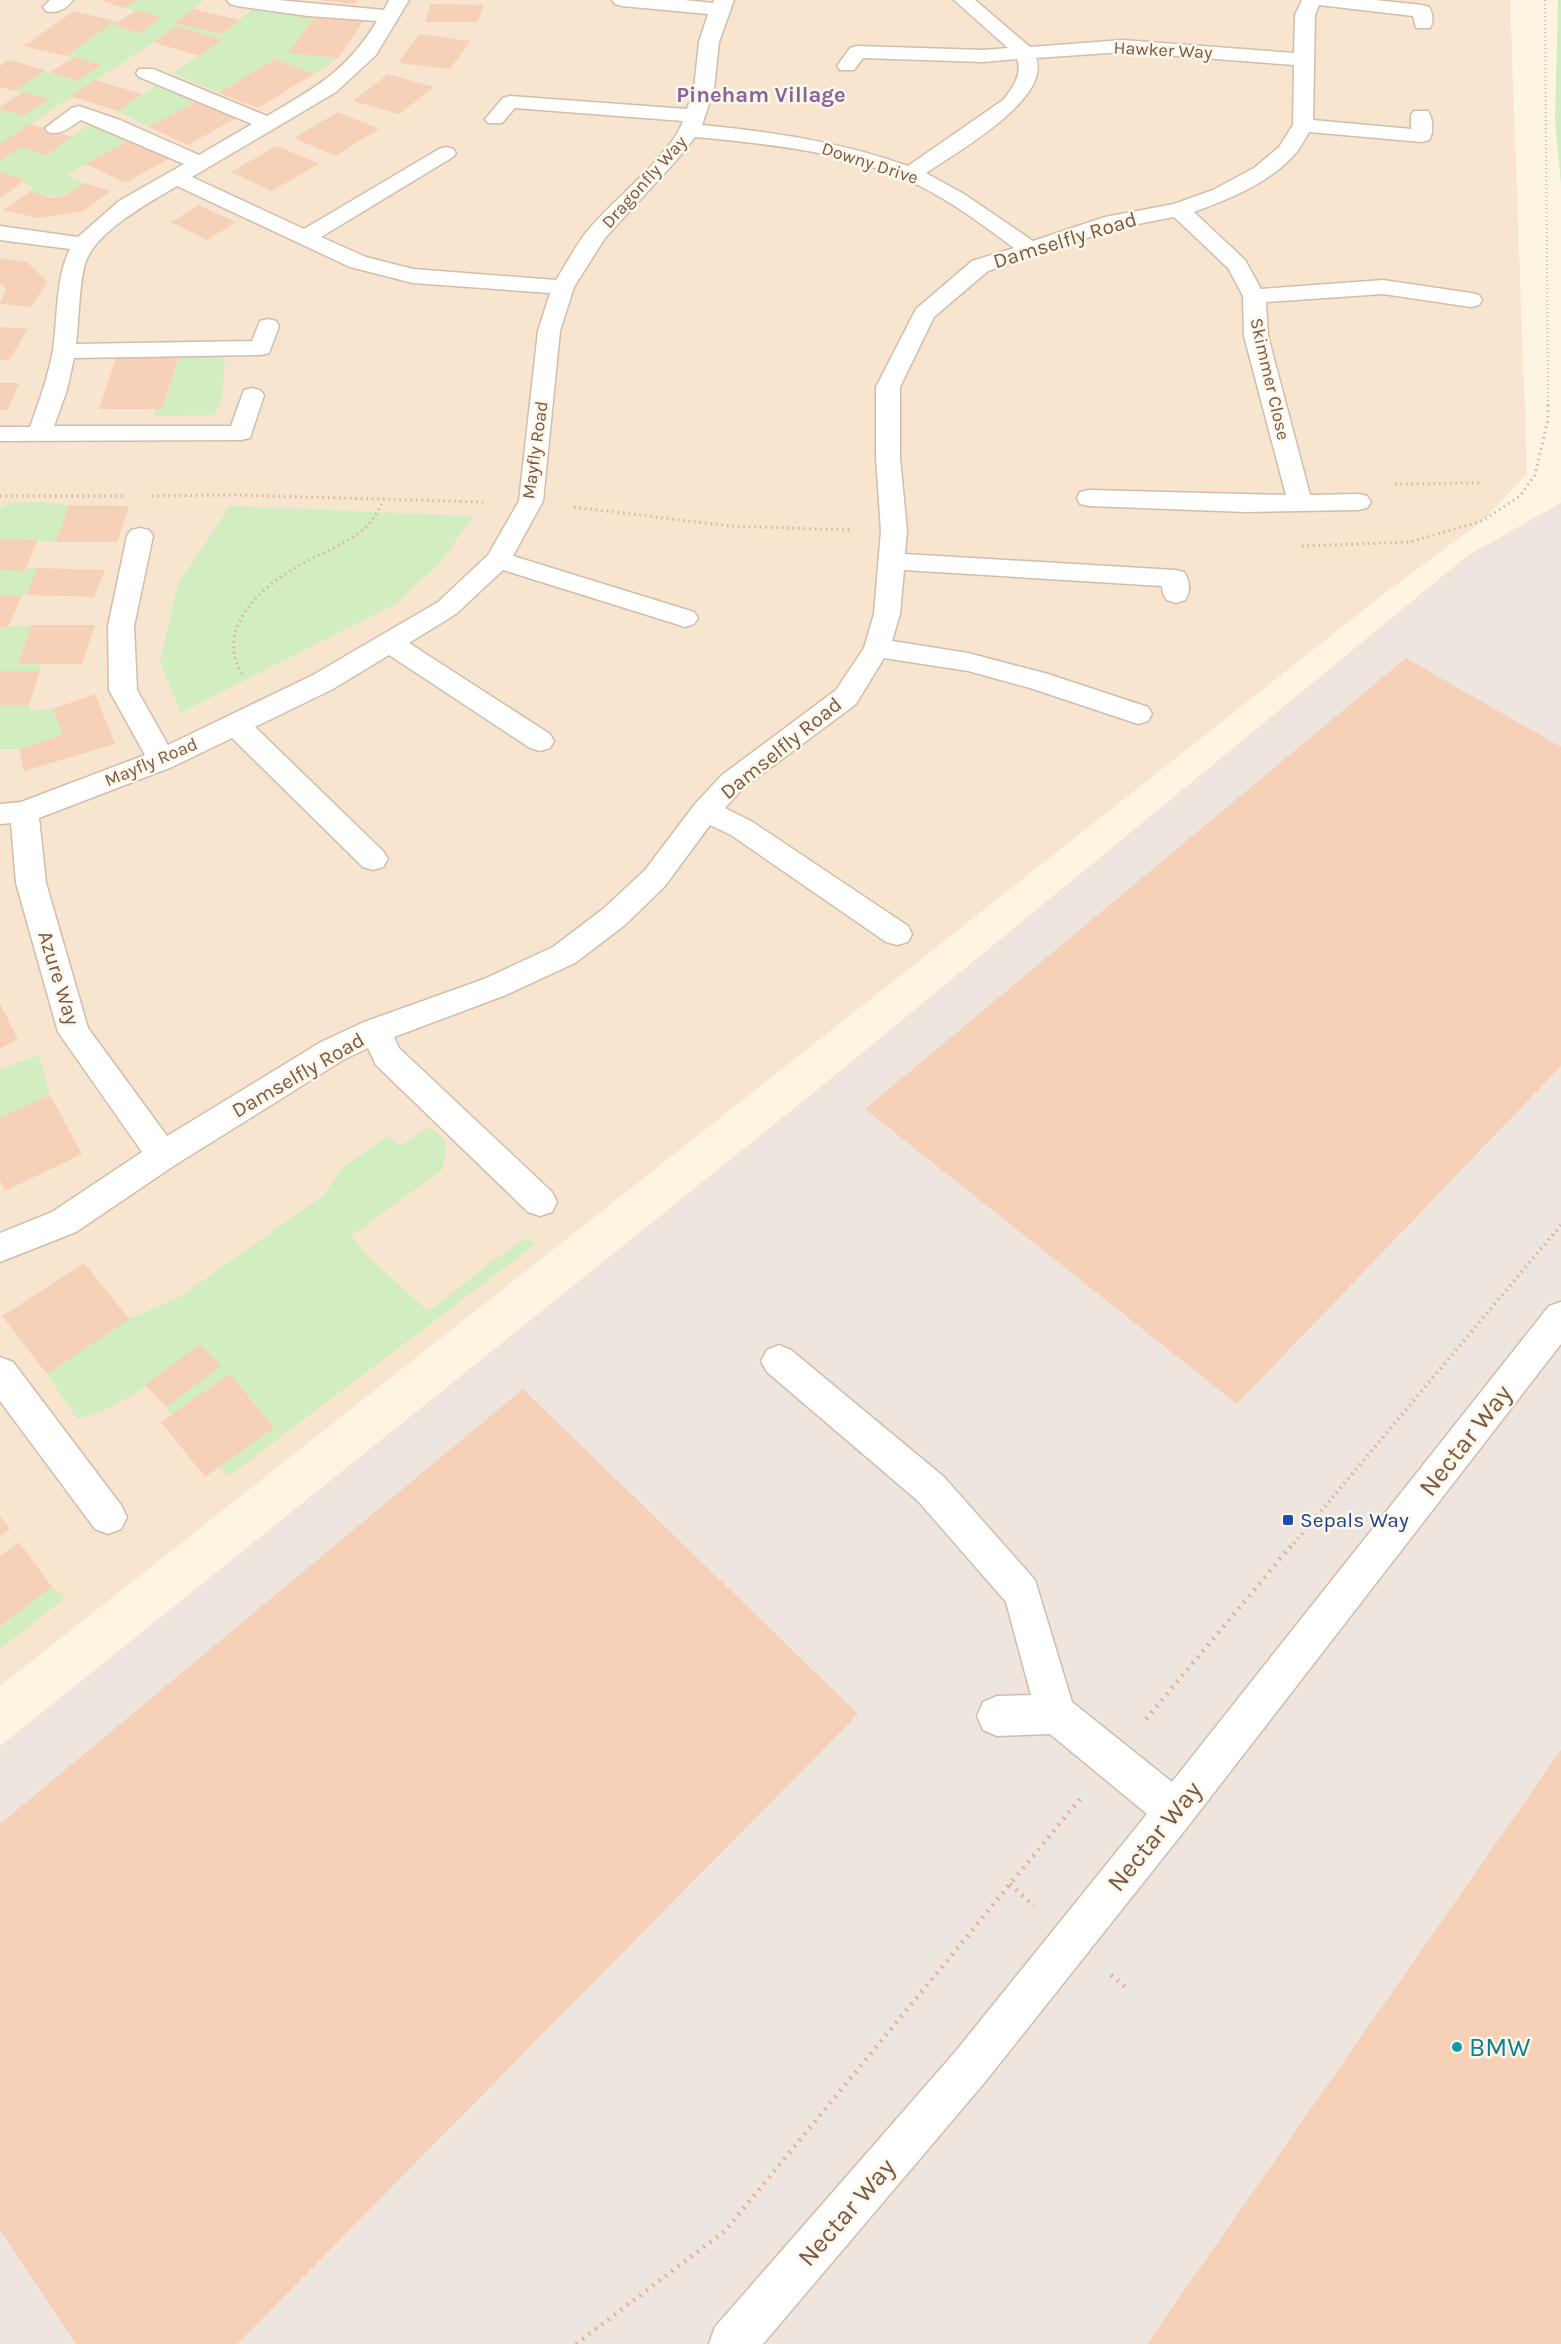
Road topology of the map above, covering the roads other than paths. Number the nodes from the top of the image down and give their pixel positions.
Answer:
1 (622, 0) edge
2 (964, 0) edge
3 (1312, 0) edge
4 (1323, 0) edge
5 (232, 3) edge
6 (721, 5) edge
7 (395, 8) edge
8 (1424, 24) dead end
9 (1024, 52) junction
10 (1302, 60) junction
11 (847, 66) dead end
12 (146, 73) dead end
13 (1421, 115) dead end
14 (495, 119) dead end
15 (693, 123) junction
16 (269, 124) junction
17 (1303, 124) junction
18 (55, 128) dead end
19 (446, 153) dead end
20 (199, 163) junction
21 (911, 174) junction
22 (175, 177) junction
23 (1179, 210) junction
24 (0, 233) edge
25 (305, 237) junction
26 (82, 244) junction
27 (1030, 249) junction
28 (563, 287) junction
29 (1254, 296) junction
30 (1471, 300) dead end
31 (268, 326) dead end
32 (64, 351) junction
33 (252, 395) dead end
34 (0, 434) edge
35 (39, 434) junction
36 (1089, 498) dead end
37 (1358, 502) road end
38 (1300, 503) junction
39 (140, 536) dead end
40 (498, 560) junction
41 (891, 561) junction
42 (1176, 594) dead end
43 (685, 618) dead end
44 (389, 642) junction
45 (877, 648) junction
46 (1138, 714) dead end
47 (236, 724) junction
48 (540, 741) dead end
49 (162, 760) junction
50 (705, 811) junction
51 (12, 813) edge
52 (373, 859) dead end
53 (897, 934) dead end
54 (375, 1031) junction
55 (163, 1155) junction
56 (540, 1202) dead end
57 (0, 1248) edge
58 (1561, 1317) edge
59 (779, 1361) dead end
60 (0, 1373) edge
61 (108, 1517) dead end
62 (1056, 1714) junction
63 (997, 1716) dead end
64 (1174, 1811) junction
65 (732, 2344) edge

1 - 6 street
2 - 9 street
3 - 10 street
4 - 8 street
5 - 7 street
6 - 15 street, Dragonfly Way
7 - 16 street
9 - 10 street, Hawker Way
9 - 11 street, Hawker Way
9 - 21 street
10 - 17 street
12 - 16 street
13 - 17 street
14 - 15 street, Downy Drive
15 - 21 street, Downy Drive
15 - 28 street, Dragonfly Way
16 - 20 street
17 - 23 street, Damselfly Road
18 - 20 street
19 - 25 street
20 - 22 street
21 - 27 street, Downy Drive
22 - 25 street
22 - 26 street
23 - 27 street, Damselfly Road
23 - 29 street, Skimmer Close
24 - 26 street
25 - 28 street
26 - 32 street
27 - 41 street, Damselfly Road
28 - 40 street, Mayfly Road
29 - 30 street
29 - 38 street, Skimmer Close
31 - 32 street
32 - 35 street
33 - 35 street
34 - 35 street
36 - 38 street
37 - 38 street
39 - 49 street
40 - 43 street
40 - 44 street, Mayfly Road
41 - 42 street
41 - 45 street, Damselfly Road
44 - 47 street, Mayfly Road
44 - 48 street
45 - 46 street
45 - 50 street, Damselfly Road
47 - 49 street, Mayfly Road
47 - 52 street
49 - 51 street, Mayfly Road
50 - 53 street
50 - 54 street, Damselfly Road
51 - 55 street, Azure Way
54 - 55 street, Damselfly Road
54 - 56 street
55 - 57 street, Damselfly Road
58 - 64 street, Nectar Way
59 - 62 street
60 - 61 street
62 - 63 street
62 - 64 street
64 - 65 street, Nectar Way

